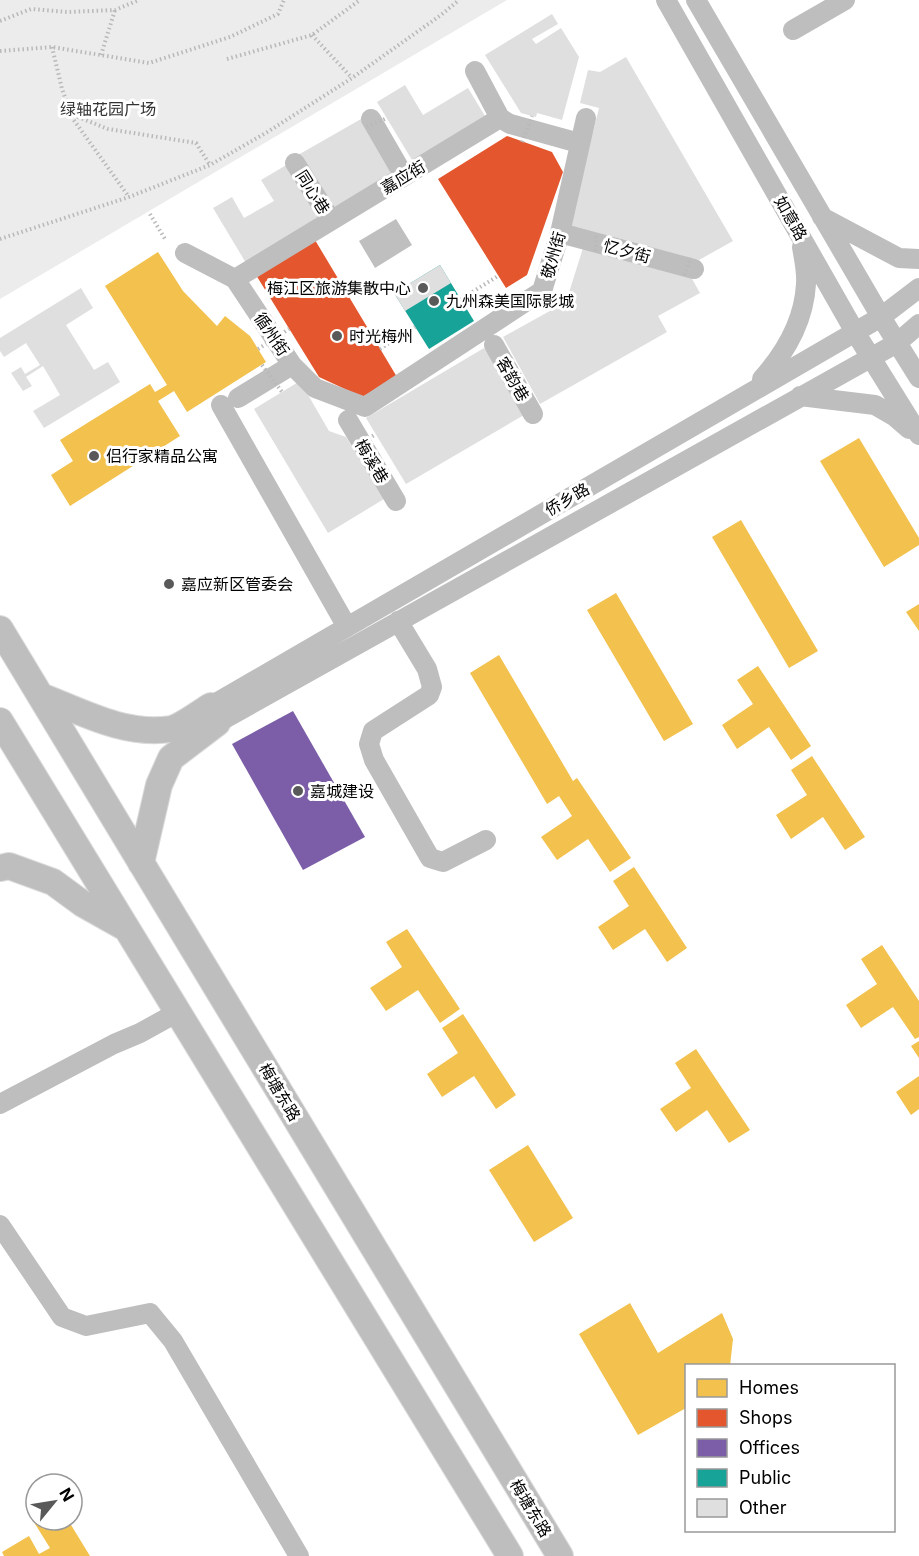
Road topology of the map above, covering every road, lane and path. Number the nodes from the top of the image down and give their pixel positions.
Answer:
1 (139, 0) edge
2 (284, 0) edge
3 (360, 0) edge
4 (459, 0) edge
5 (666, 0) edge
6 (696, 0) edge
7 (845, 0) edge
8 (115, 10) junction
9 (0, 21) edge
10 (793, 30) dead end
11 (312, 35) junction
12 (52, 47) junction
13 (0, 51) edge
14 (101, 55) junction
15 (226, 59) dead end
16 (475, 70) dead end
17 (352, 78) junction
18 (67, 103) junction
19 (532, 116) dead end
20 (500, 118) junction
21 (586, 118) dead end
22 (375, 122) dead end
23 (522, 142) dead end
24 (579, 142) junction
25 (210, 165) junction
26 (298, 168) dead end
27 (404, 176) junction
28 (129, 197) junction
29 (150, 214) dead end
30 (822, 217) junction
31 (331, 220) junction
32 (560, 232) junction
33 (596, 234) dead end
34 (801, 235) junction
35 (0, 238) edge
36 (165, 239) dead end
37 (596, 251) dead end
38 (185, 253) dead end
39 (919, 259) edge
40 (690, 267) dead end
41 (498, 276) dead end
42 (235, 279) junction
43 (919, 288) edge
44 (461, 299) dead end
45 (881, 317) junction
46 (919, 324) edge
47 (415, 327) dead end
48 (290, 329) dead end
49 (855, 332) junction
50 (897, 343) junction
51 (494, 345) dead end
52 (258, 349) dead end
53 (380, 349) dead end
54 (870, 357) junction
55 (514, 358) dead end
56 (262, 365) dead end
57 (292, 365) junction
58 (497, 369) dead end
59 (919, 378) edge
60 (752, 391) junction
61 (282, 392) dead end
62 (800, 396) junction
63 (365, 407) joint
64 (533, 414) dead end
65 (348, 420) dead end
66 (376, 434) dead end
67 (919, 436) edge
68 (353, 448) dead end
69 (396, 501) dead end
70 (398, 621) junction
71 (347, 627) junction
72 (1, 628) edge
73 (41, 696) junction
74 (214, 714) junction
75 (0, 721) edge
76 (486, 840) dead end
77 (141, 862) junction
78 (0, 868) edge
79 (127, 928) junction
80 (178, 1012) junction
81 (0, 1104) edge
82 (0, 1225) edge
83 (299, 1556) edge
84 (510, 1556) edge
85 (560, 1556) edge

1 - 8 path
2 - 14 path
3 - 11 path
4 - 17 path
5 - 34 street, 如意路
6 - 30 street, 如意路
7 - 10 street
8 - 9 path
8 - 14 path
11 - 15 path
11 - 17 path
12 - 13 path
12 - 14 path
12 - 18 path
16 - 20 street
17 - 25 path
18 - 25 path
18 - 28 path
19 - 23 path, bridge
20 - 24 street
20 - 27 street, 嘉应街
21 - 24 street, 敬州街
22 - 27 street
24 - 32 street, 敬州街
25 - 28 path
26 - 31 street, 同心巷
27 - 31 street, 嘉应街
28 - 35 path
29 - 36 path
30 - 39 street
30 - 45 street, 如意路
31 - 42 street, 嘉应街
32 - 40 street, 忆夕街
32 - 63 street, 敬州街
33 - 37 path, bridge
34 - 49 street, 如意路
34 - 60 street
38 - 42 street, 循州街
41 - 44 path
42 - 57 street, 循州街
43 - 45 street, 侨乡路
45 - 49 street, 侨乡路
45 - 50 street, 如意路
46 - 50 street, 侨乡路
47 - 53 path
48 - 52 path, bridge
49 - 54 street, 如意路
49 - 60 street, 侨乡路
50 - 54 street, 侨乡路
50 - 59 street, 如意路
51 - 64 street, 客韵巷
54 - 62 street, 侨乡路
54 - 67 street, 如意路
55 - 58 path, bridge
56 - 61 path, bridge
57 - 63 street, 循州街
57 - 71 street
60 - 71 street, 侨乡路
62 - 67 street
62 - 70 street, 侨乡路
65 - 69 street, 梅溪巷
66 - 68 path, bridge
70 - 74 street, 侨乡路
70 - 76 street
71 - 74 street, 侨乡路
72 - 73 main road, 梅塘东路
73 - 74 main road
73 - 77 main road, 梅塘东路
74 - 77 main road
75 - 79 main road
77 - 85 main road, 梅塘东路
78 - 79 main road
79 - 80 main road
80 - 81 street
80 - 84 main road
82 - 83 street

